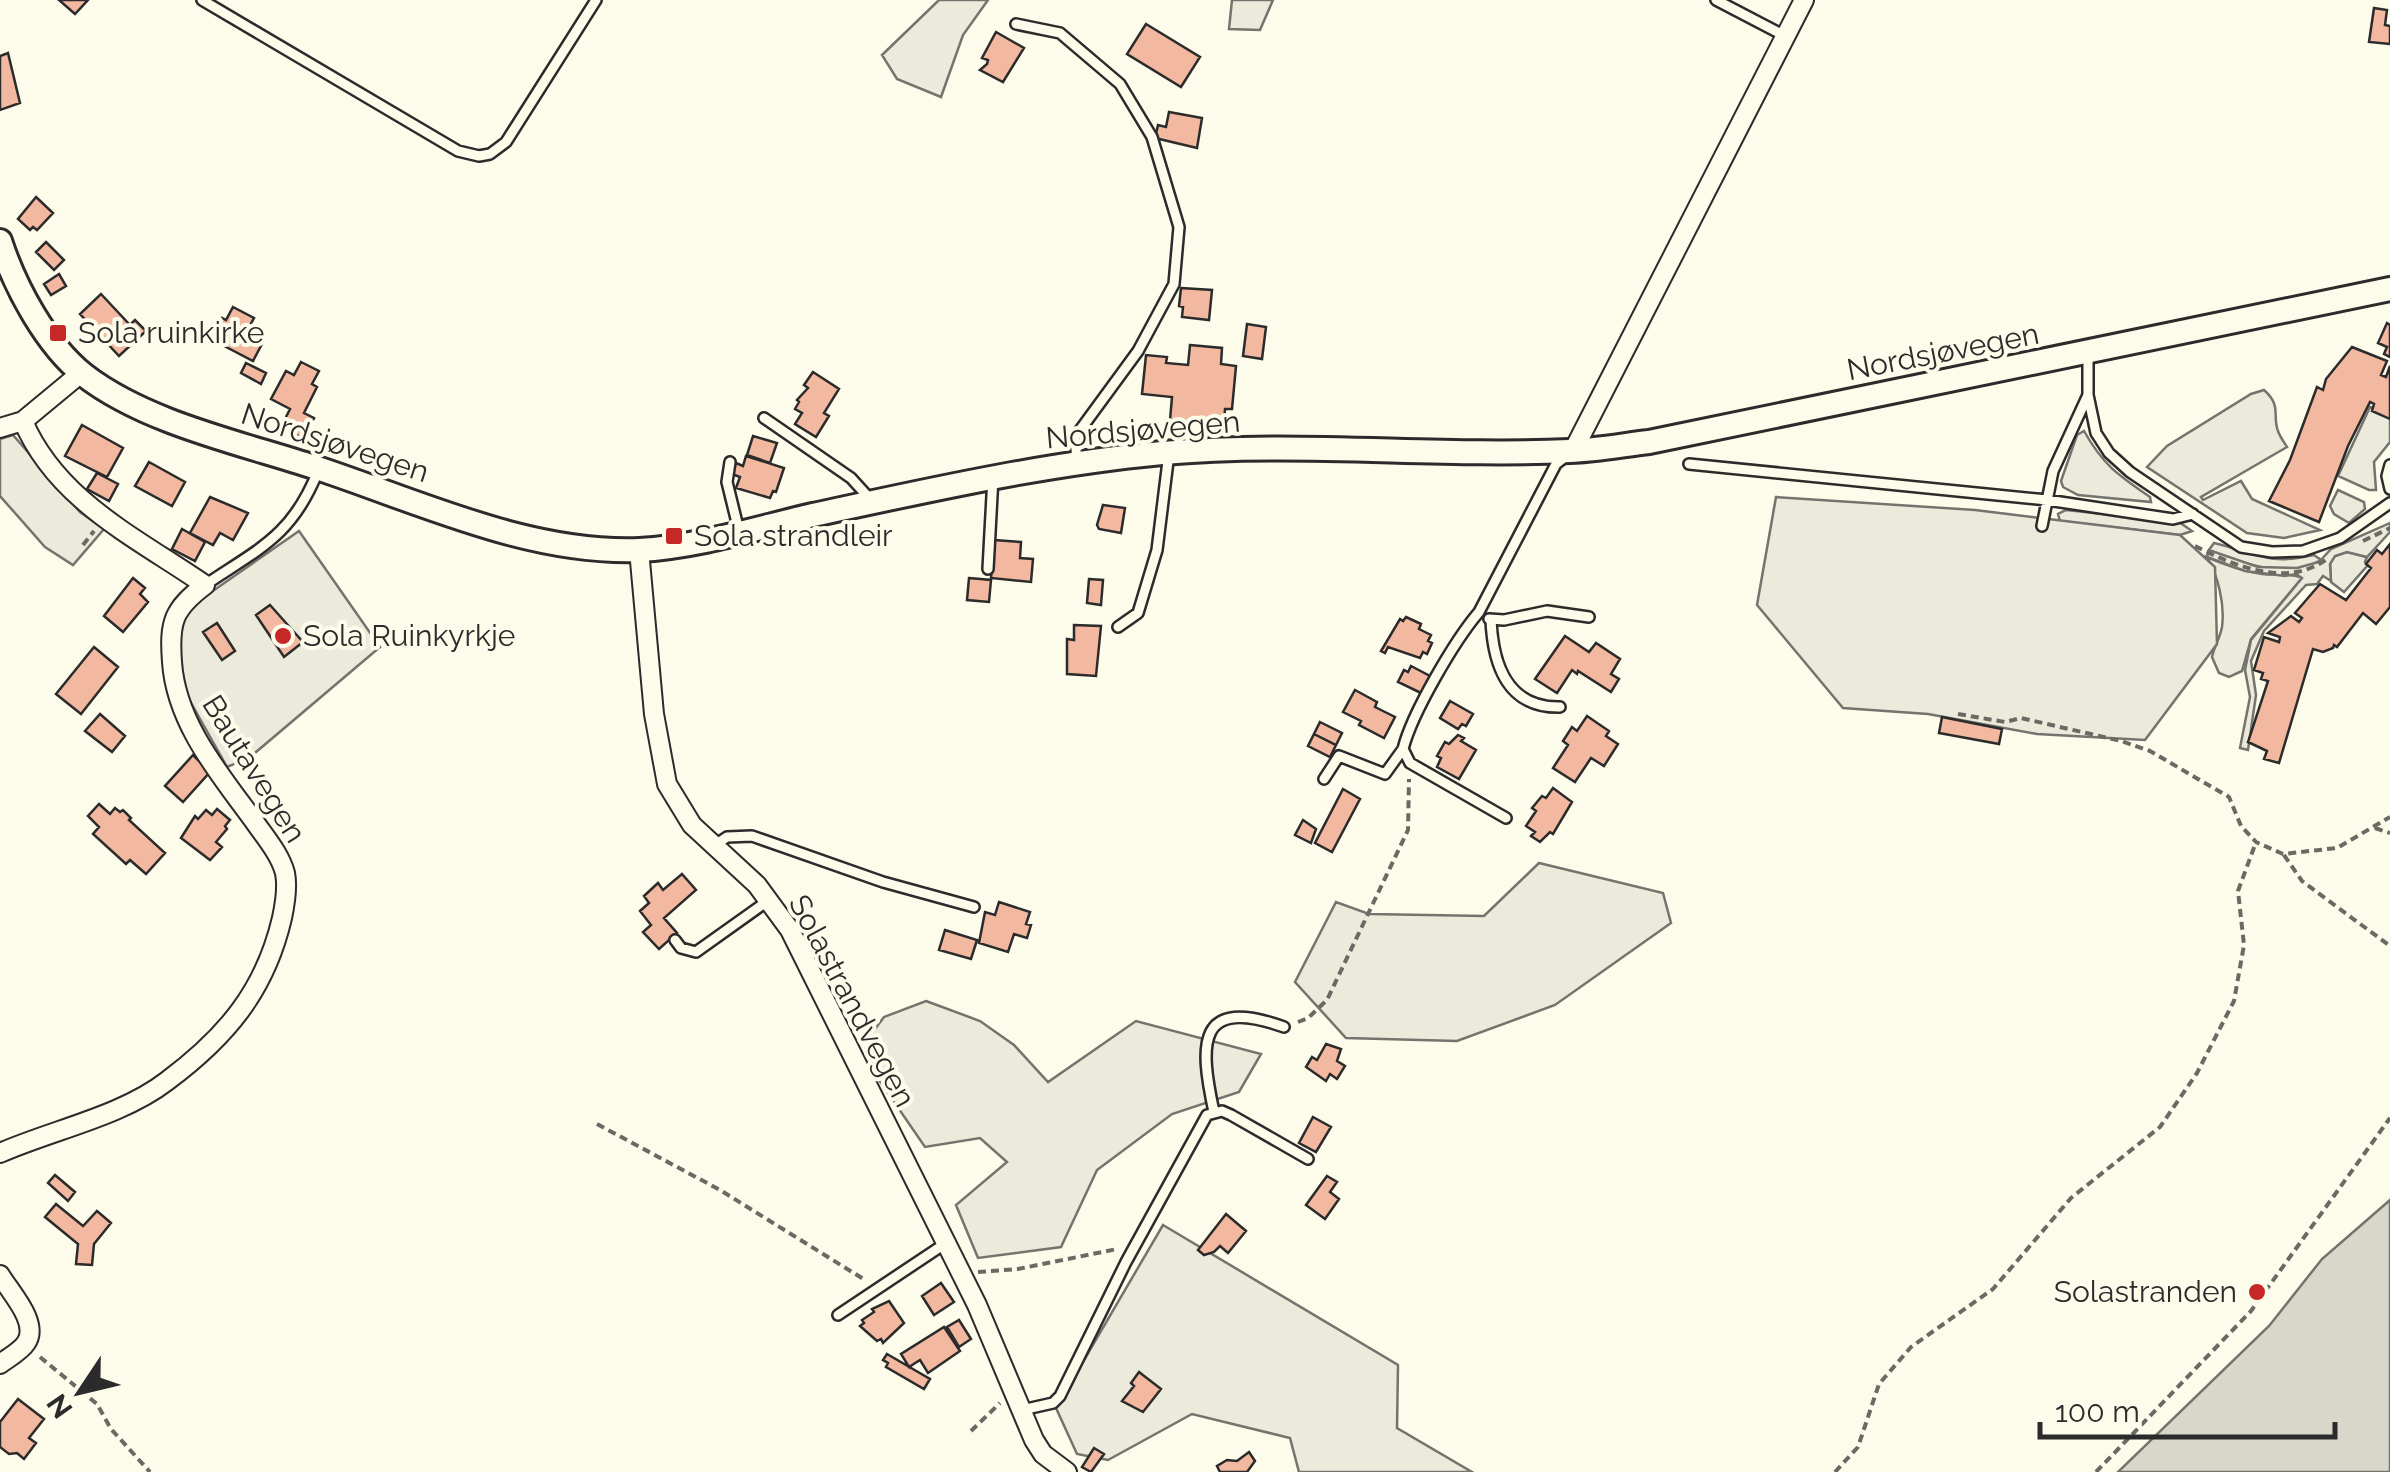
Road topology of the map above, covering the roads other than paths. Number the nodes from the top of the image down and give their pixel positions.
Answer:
1 (202, 0) edge
2 (596, 0) edge
3 (1716, 0) edge
4 (1804, 0) edge
5 (1016, 24) dead end
6 (1785, 36) junction
7 (0, 241) edge
8 (2390, 290) edge
9 (2088, 354) junction
10 (81, 373) junction
11 (2088, 395) junction
12 (764, 418) dead end
13 (24, 421) junction
14 (0, 428) edge
15 (1572, 451) junction
16 (1169, 452) junction
17 (730, 462) dead end
18 (1077, 462) junction
19 (1689, 464) dead end
20 (2390, 464) edge
21 (319, 469) junction
22 (993, 476) junction
23 (2390, 490) edge
24 (2046, 500) junction
25 (873, 502) junction
26 (2390, 503) edge
27 (2193, 514) junction
28 (2042, 526) dead end
29 (739, 531) junction
30 (639, 550) junction
31 (988, 570) dead end
32 (205, 585) junction
33 (1479, 612) junction
34 (1589, 618) dead end
35 (1490, 620) junction
36 (1118, 627) dead end
37 (1560, 707) dead end
38 (1404, 749) junction
39 (1324, 779) dead end
40 (1506, 818) dead end
41 (713, 846) junction
42 (769, 900) junction
43 (974, 906) dead end
44 (675, 940) dead end
45 (1284, 1027) road end
46 (1214, 1112) junction
47 (0, 1154) edge
48 (1308, 1159) dead end
49 (946, 1243) junction
50 (0, 1275) edge
51 (838, 1315) dead end
52 (0, 1364) edge
53 (1022, 1410) junction
54 (1067, 1472) edge

1 - 2 lane
3 - 6 lane
4 - 6 street
5 - 18 lane
6 - 15 street
7 - 10 street, Nordsjøvegen
8 - 9 street, Nordsjøvegen
9 - 11 lane
9 - 15 street, Nordsjøvegen
10 - 13 street
10 - 21 street, Nordsjøvegen
11 - 24 lane
11 - 27 lane
12 - 25 lane
13 - 14 street
13 - 32 street
15 - 16 street, Nordsjøvegen
15 - 33 lane
16 - 18 street, Nordsjøvegen
16 - 36 lane
17 - 29 lane
18 - 22 street, Nordsjøvegen
19 - 24 lane
20 - 23 lane
21 - 30 street, Nordsjøvegen
21 - 32 lane
22 - 25 street, Nordsjøvegen
22 - 31 lane
24 - 27 lane
24 - 28 lane
25 - 29 street, Nordsjøvegen
26 - 27 lane
29 - 30 street, Nordsjøvegen
30 - 41 street, Solastrandvegen
32 - 47 street, Bautavegen
33 - 35 lane
33 - 38 lane
34 - 35 lane
35 - 37 lane
38 - 39 lane
38 - 40 lane
41 - 42 street, Solastrandvegen
41 - 43 lane
42 - 44 lane
42 - 49 street, Solastrandvegen
45 - 46 lane
46 - 48 lane
46 - 53 lane
49 - 51 lane
49 - 53 street, Solastrandvegen
50 - 52 street
53 - 54 street, Solastrandvegen

